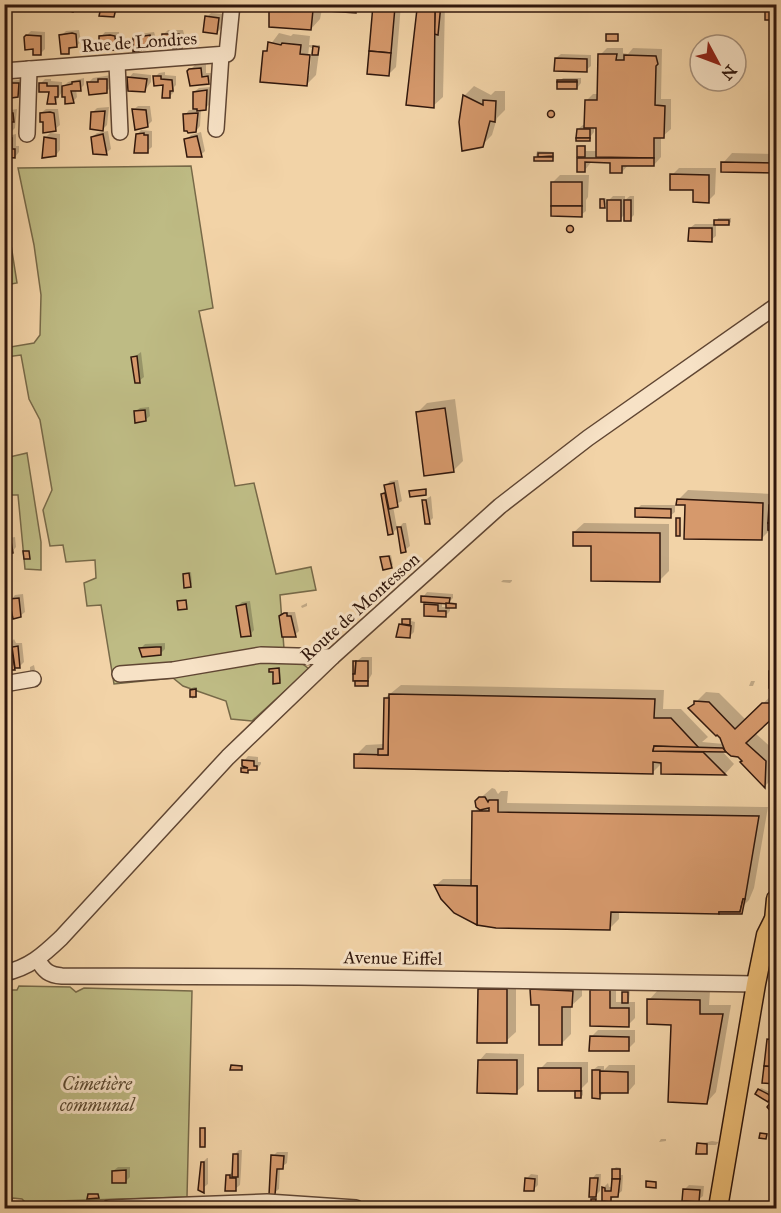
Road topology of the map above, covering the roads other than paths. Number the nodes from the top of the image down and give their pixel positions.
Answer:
1 (232, 4) edge
2 (221, 55) junction
3 (117, 63) junction
4 (29, 69) junction
5 (4, 71) edge
6 (216, 129) dead end
7 (120, 132) dead end
8 (27, 134) dead end
9 (777, 306) edge
10 (332, 657) junction
11 (120, 674) dead end
12 (33, 679) dead end
13 (4, 684) edge
14 (777, 899) edge
15 (772, 921) junction
16 (38, 960) junction
17 (4, 972) edge
18 (756, 984) junction
19 (746, 1050) junction
20 (267, 1205) edge
21 (129, 1208) edge
22 (109, 1209) edge
23 (356, 1209) edge
24 (718, 1209) edge

1 - 2 street, Rue de Londres
2 - 3 street, Rue de Londres
2 - 6 street
3 - 4 street, Rue de Londres
3 - 7 street
4 - 5 street, Rue de Londres
4 - 8 street
9 - 10 street, Route de Montesson
10 - 11 street
10 - 16 street, Route de Montesson
12 - 13 street
14 - 15 main road
15 - 18 main road
15 - 19 main road
16 - 17 street, Route de Montesson
16 - 18 street, Avenue Eiffel
18 - 19 main road
19 - 24 main road
20 - 21 street
20 - 23 street
21 - 22 street

